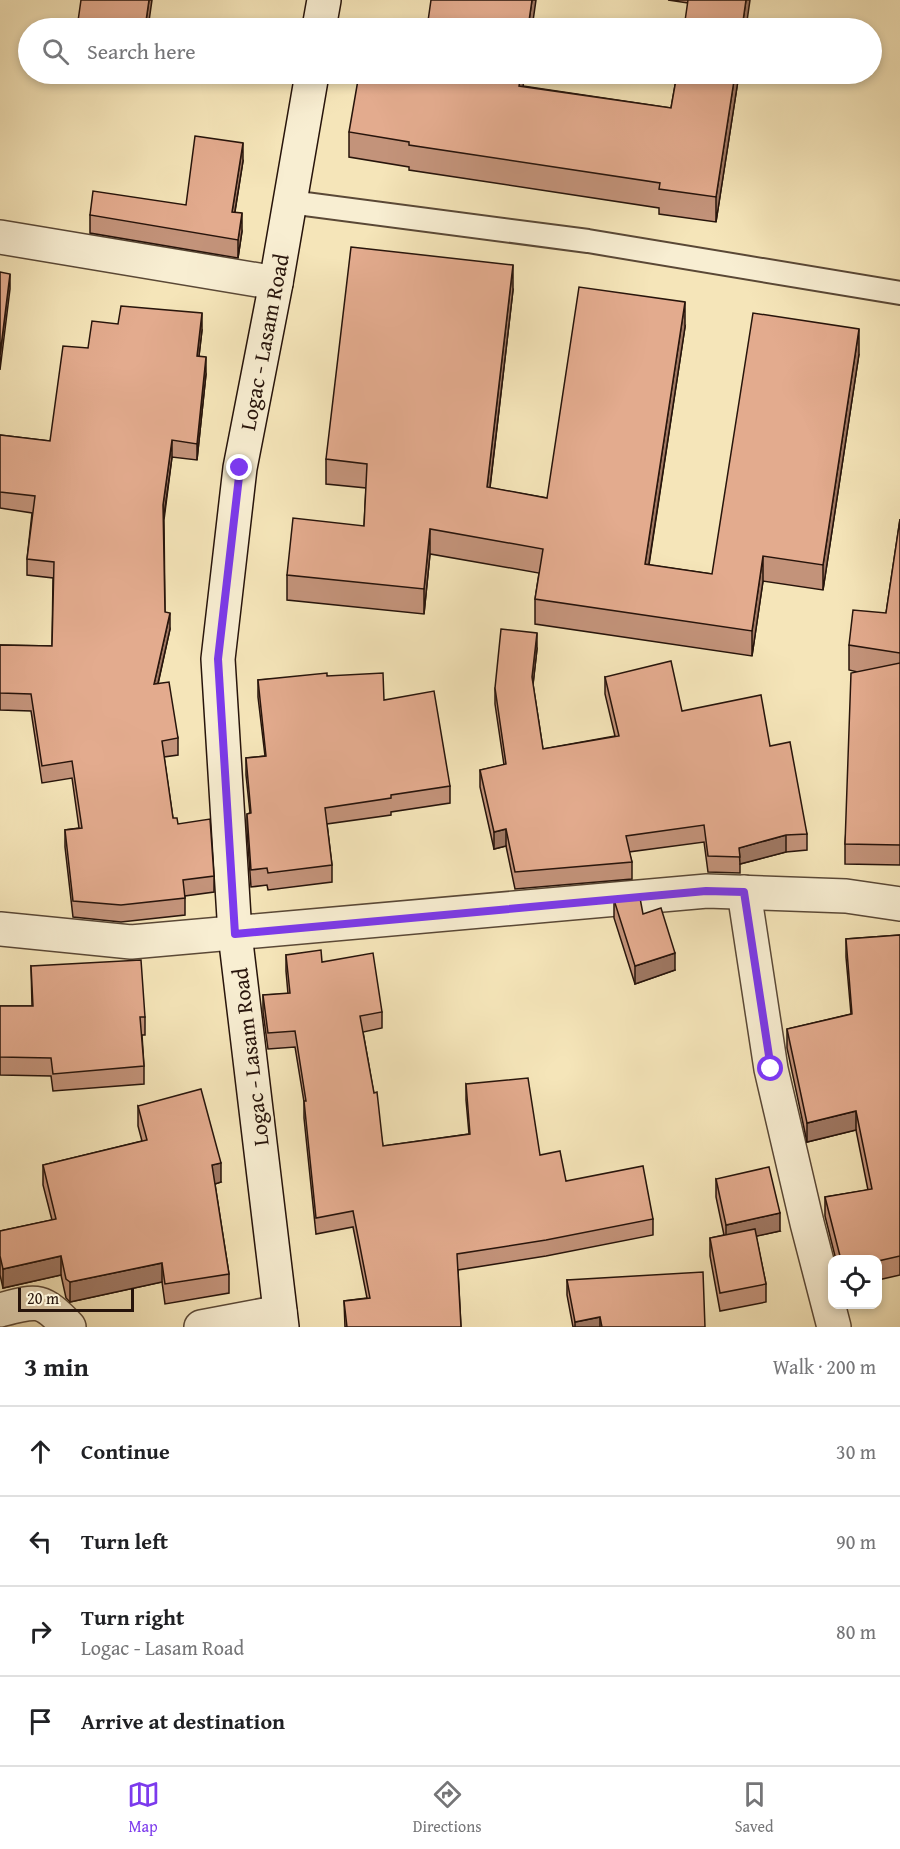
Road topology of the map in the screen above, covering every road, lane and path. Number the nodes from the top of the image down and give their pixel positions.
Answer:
1 (324, 0) edge
2 (321, 18) edge
3 (310, 84) edge
4 (290, 202) junction
5 (0, 237) edge
6 (276, 283) junction
7 (900, 293) edge
8 (744, 892) junction
9 (900, 904) edge
10 (0, 929) edge
11 (235, 934) junction
12 (0, 1310) edge
13 (281, 1319) edge
14 (69, 1327) edge
15 (201, 1327) edge
16 (834, 1327) edge

1 - 2 street
3 - 4 street, Logac - Lasam Road
4 - 6 street, Logac - Lasam Road
4 - 7 lane
5 - 6 street
6 - 11 street, Logac - Lasam Road
8 - 9 street
8 - 11 street
8 - 16 street
10 - 11 street
11 - 13 street, Logac - Lasam Road
12 - 14 street
13 - 15 street

